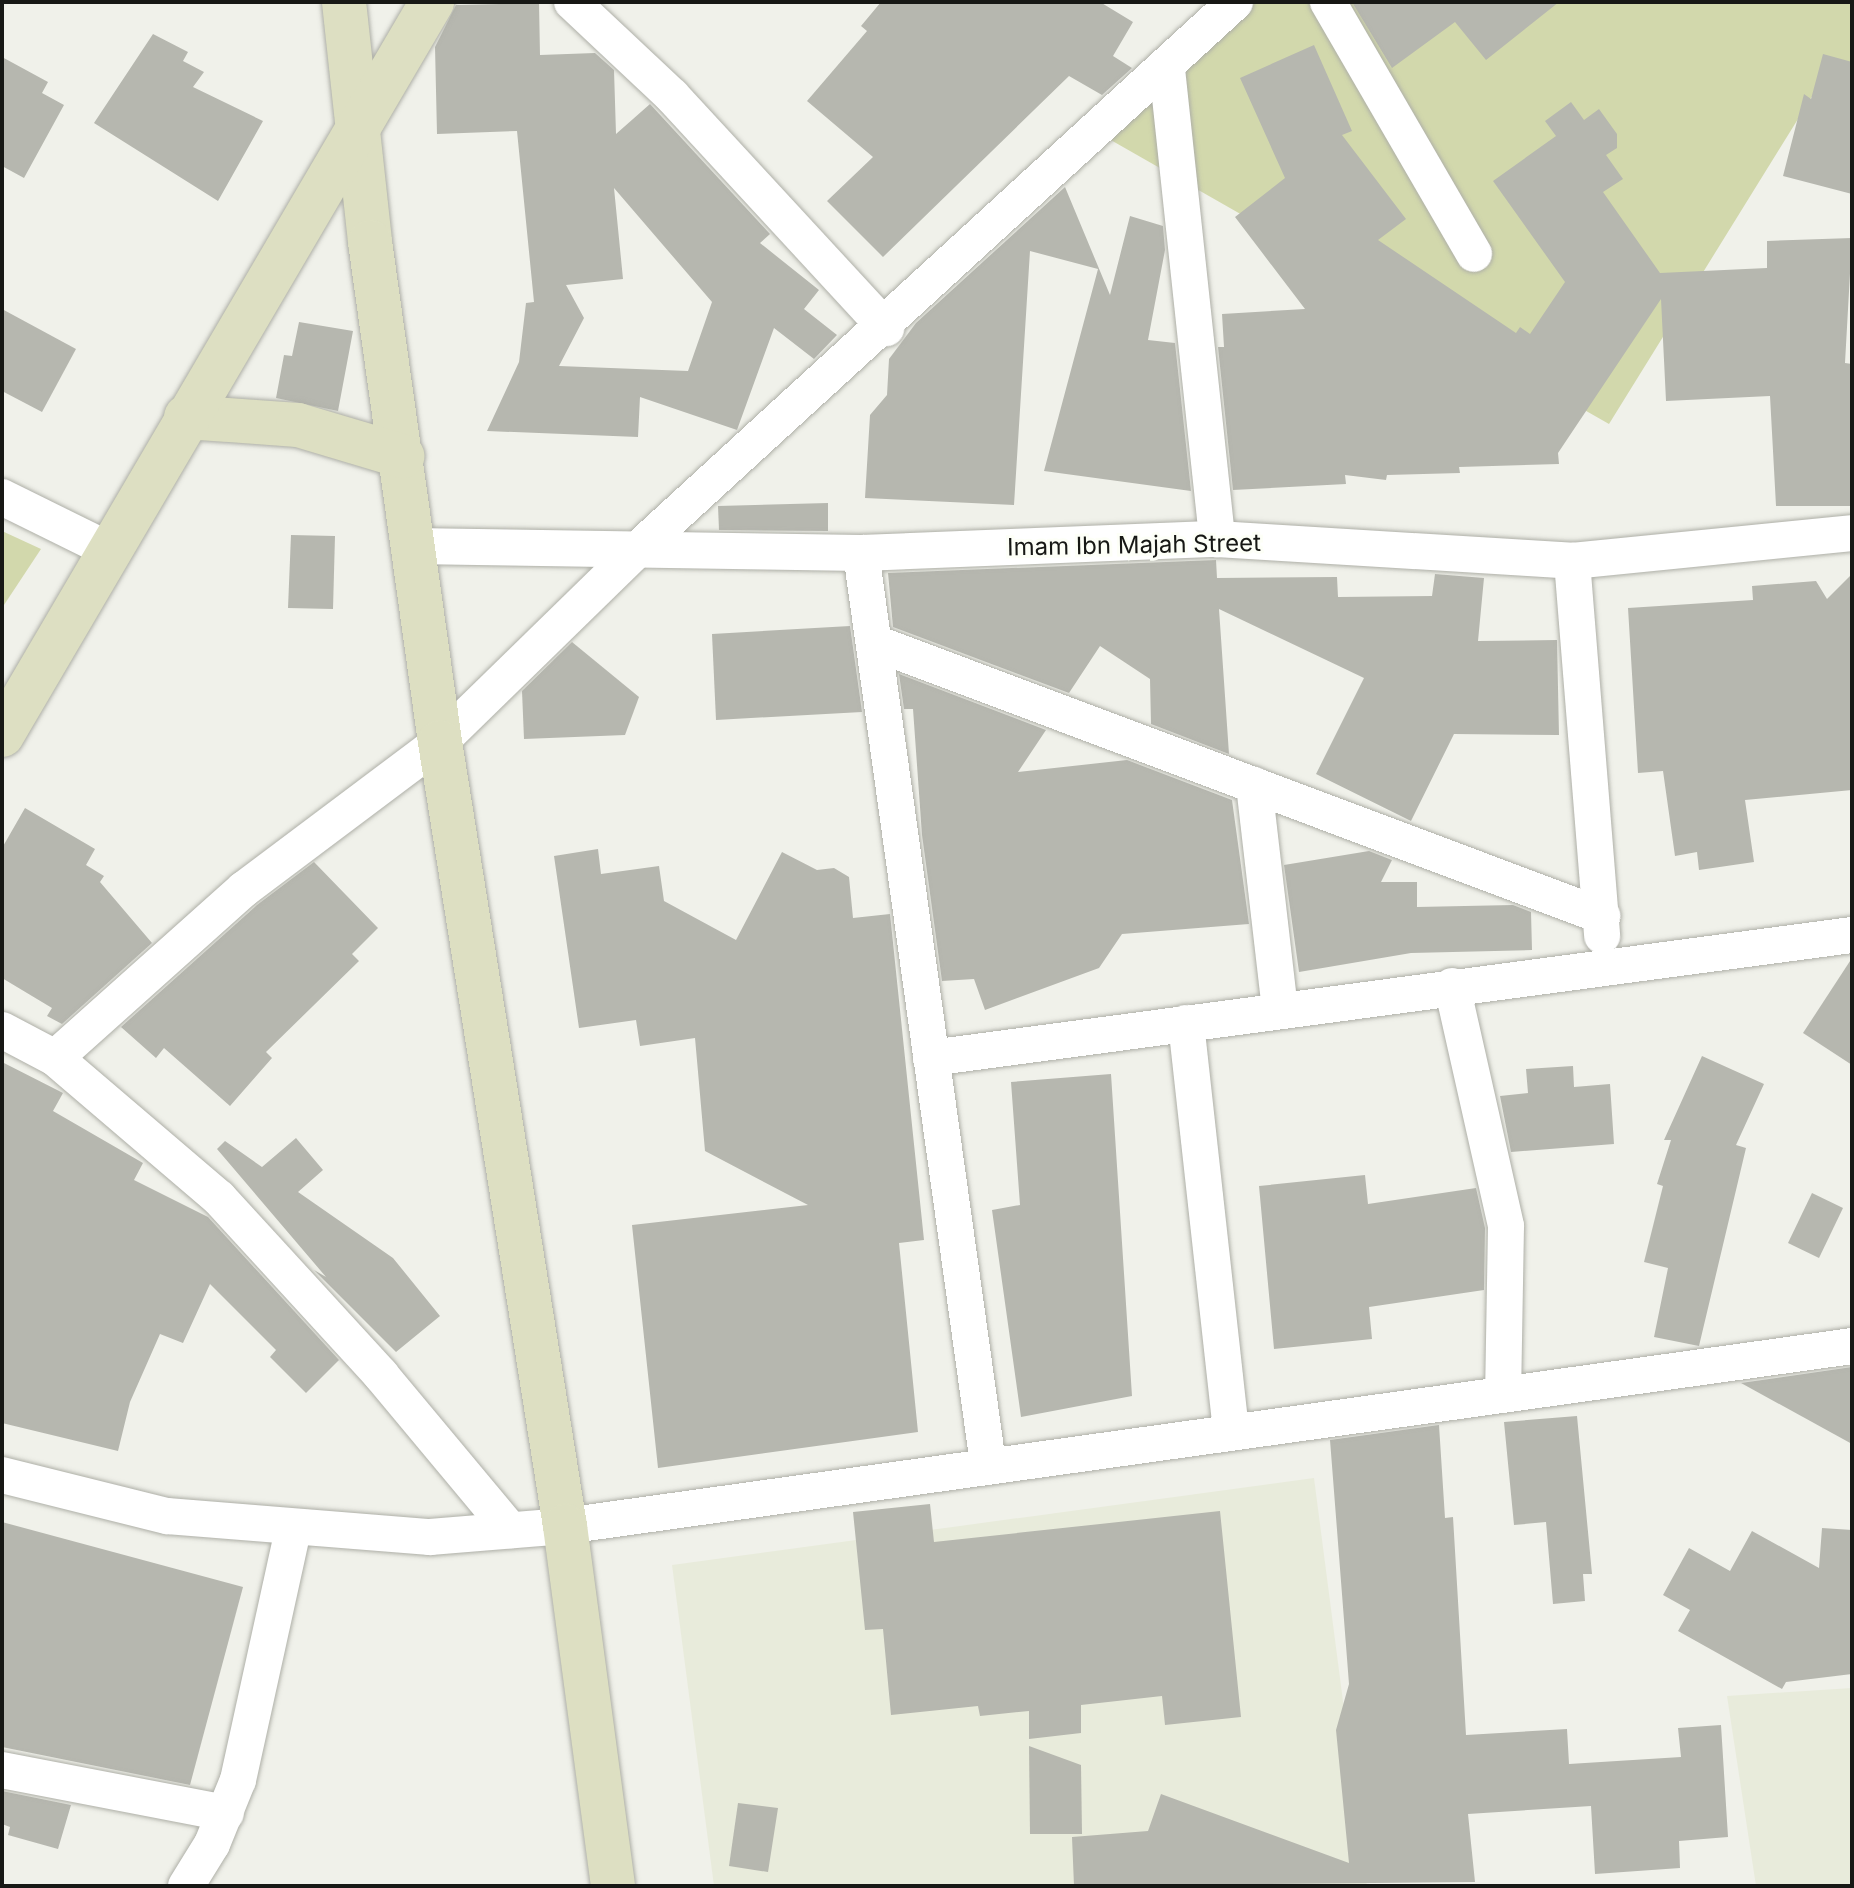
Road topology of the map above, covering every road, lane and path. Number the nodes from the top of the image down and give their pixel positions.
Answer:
1 (344, 2) edge
2 (432, 2) edge
3 (572, 2) edge
4 (1235, 2) edge
5 (1328, 2) edge
6 (1167, 69) junction
7 (355, 127) junction
8 (1474, 254) dead end
9 (886, 328) junction
10 (186, 417) junction
11 (402, 456) junction
12 (2, 497) edge
13 (1852, 533) edge
14 (1217, 539) junction
15 (413, 546) junction
16 (107, 549) junction
17 (637, 550) junction
18 (861, 553) junction
19 (1572, 561) junction
20 (875, 643) junction
21 (2, 735) edge
22 (440, 742) junction
23 (1254, 785) junction
24 (1602, 916) junction
25 (1852, 935) edge
26 (1603, 965) junction
27 (1452, 986) junction
28 (1280, 1010) junction
29 (1186, 1023) junction
30 (2, 1030) edge
31 (55, 1058) junction
32 (931, 1058) junction
33 (1852, 1346) edge
34 (1503, 1393) junction
35 (1231, 1431) junction
36 (988, 1463) junction
37 (2, 1476) edge
38 (565, 1526) junction
39 (293, 1529) junction
40 (510, 1530) junction
41 (2, 1770) edge
42 (226, 1813) junction
43 (186, 1886) edge
44 (613, 1886) edge

1 - 7 main road
2 - 7 main road
3 - 9 street
4 - 6 street
5 - 8 street
6 - 9 street
6 - 14 street
7 - 10 main road
7 - 11 main road
9 - 17 street
10 - 11 main road
10 - 16 main road
11 - 15 main road
12 - 16 street
13 - 19 street, Imam Ibn Majah Street
14 - 18 street, Imam Ibn Majah Street
14 - 19 street, Imam Ibn Majah Street
15 - 17 street, Imam Ibn Majah Street
15 - 22 main road
16 - 21 main road
17 - 18 street, Imam Ibn Majah Street
17 - 22 street
18 - 20 street
19 - 24 street
20 - 23 street
20 - 32 street
22 - 31 street
22 - 38 main road
23 - 24 street
23 - 28 street
24 - 26 street
25 - 26 street
26 - 27 street
27 - 28 street
27 - 34 street
28 - 29 street
29 - 32 street
29 - 35 street
30 - 31 street
31 - 40 street
32 - 36 street
33 - 34 street
34 - 35 street
35 - 36 street
36 - 38 street
37 - 39 street
38 - 40 street
38 - 44 main road
39 - 40 street
39 - 42 street
41 - 42 street
42 - 43 street

